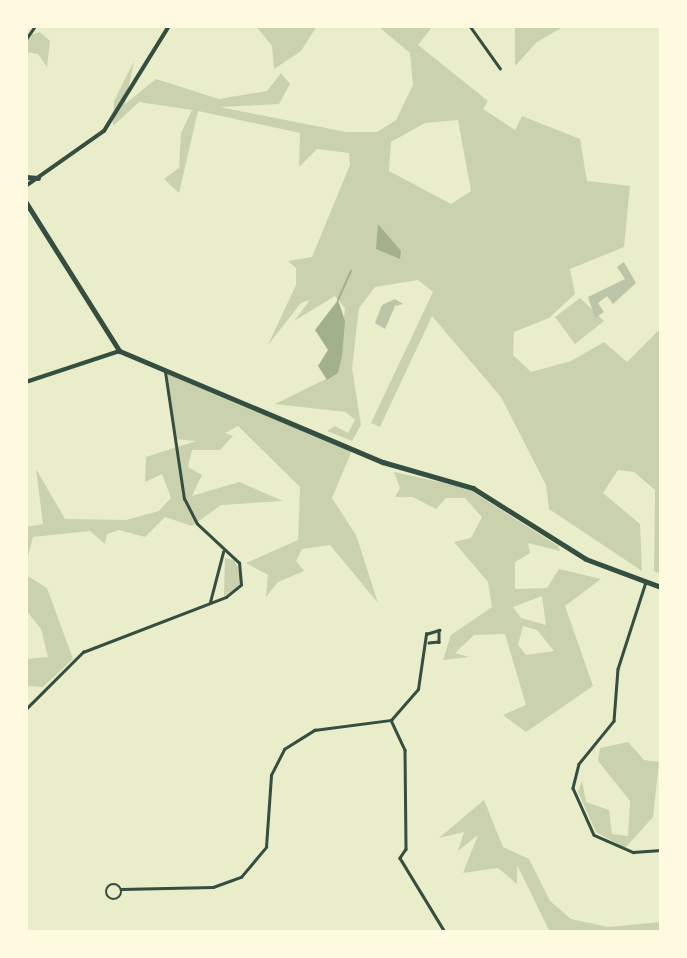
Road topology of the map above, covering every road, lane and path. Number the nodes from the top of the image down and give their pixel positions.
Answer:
1 (35, 26) edge
2 (169, 26) edge
3 (470, 26) edge
4 (26, 39) edge
5 (500, 68) dead end
6 (26, 177) edge
7 (38, 178) junction
8 (26, 186) edge
9 (26, 202) edge
10 (120, 351) junction
11 (165, 372) junction
12 (26, 382) edge
13 (223, 550) junction
14 (646, 582) junction
15 (661, 587) edge
16 (210, 602) junction
17 (429, 643) junction
18 (26, 709) edge
19 (391, 720) junction
20 (661, 850) edge
21 (121, 889) junction
22 (445, 932) edge

1 - 4 street
2 - 7 main road
3 - 5 street
6 - 7 main road
7 - 8 main road
9 - 10 main road
10 - 11 main road
10 - 12 main road
11 - 13 street
11 - 14 main road
13 - 16 street
13 - 16 street
14 - 15 main road
14 - 20 street
16 - 18 street
17 - 17 street
17 - 19 street
19 - 21 street
19 - 22 street
21 - 21 street

